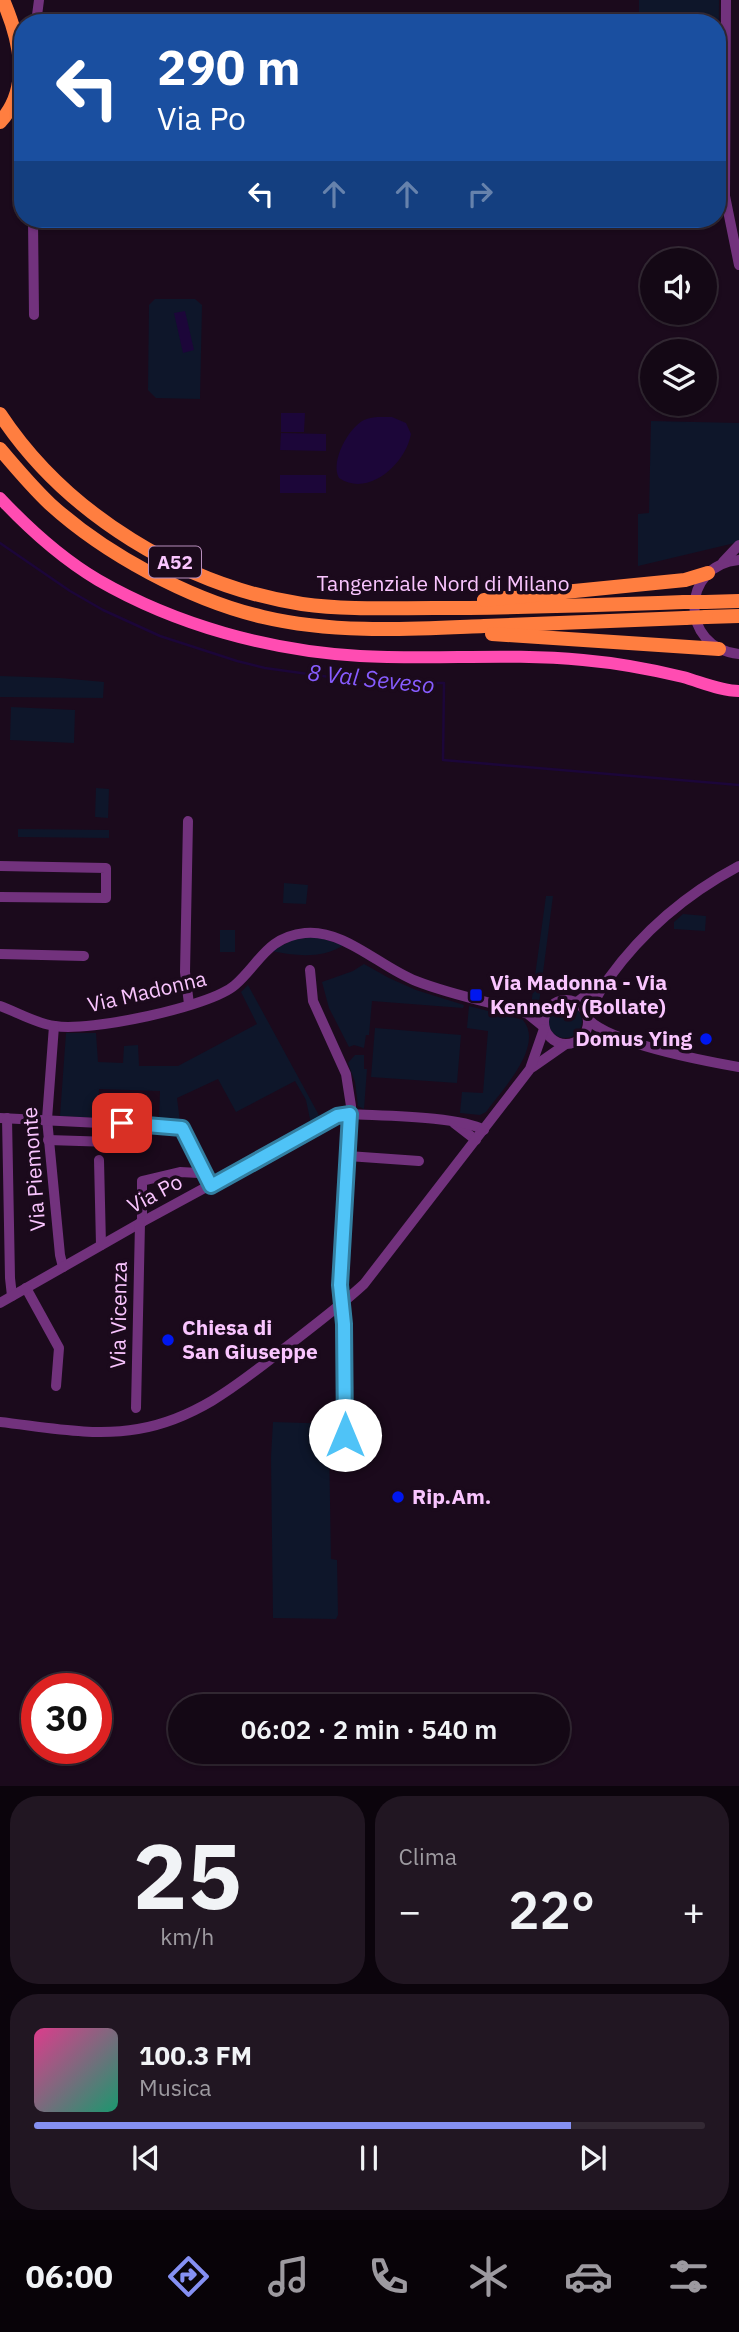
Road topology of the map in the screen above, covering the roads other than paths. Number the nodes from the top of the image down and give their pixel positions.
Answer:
1 (4, 0) edge
2 (14, 28) edge
3 (14, 101) edge
4 (0, 122) edge
5 (726, 201) edge
6 (33, 228) edge
7 (739, 265) edge
8 (34, 315) dead end
9 (0, 414) edge
10 (0, 449) edge
11 (0, 498) edge
12 (739, 545) edge
13 (739, 560) edge
14 (714, 569) junction
15 (739, 601) edge
16 (398, 608) junction
17 (739, 616) edge
18 (400, 630) junction
19 (719, 649) junction
20 (739, 654) edge
21 (738, 692) edge
22 (188, 821) dead end
23 (0, 866) edge
24 (739, 866) edge
25 (0, 897) edge
26 (0, 954) edge
27 (84, 956) dead end
28 (310, 970) dead end
29 (608, 979) junction
30 (577, 1002) junction
31 (189, 1004) junction
32 (0, 1006) edge
33 (548, 1007) junction
34 (519, 1010) junction
35 (588, 1018) junction
36 (54, 1026) junction
37 (544, 1028) junction
38 (621, 1038) junction
39 (572, 1043) junction
40 (739, 1067) edge
41 (530, 1069) junction
42 (350, 1114) junction
43 (3, 1118) edge
44 (47, 1119) junction
45 (454, 1123) junction
46 (484, 1129) junction
47 (48, 1140) junction
48 (476, 1140) junction
49 (143, 1143) dead end
50 (348, 1156) junction
51 (99, 1160) dead end
52 (419, 1161) dead end
53 (205, 1171) junction
54 (211, 1186) junction
55 (141, 1222) junction
56 (101, 1245) junction
57 (63, 1267) junction
58 (26, 1288) junction
59 (12, 1296) junction
60 (0, 1303) edge
61 (343, 1303) junction
62 (56, 1386) dead end
63 (136, 1408) dead end
64 (0, 1422) edge
65 (345, 1435) dead end

1 - 2 highway
3 - 4 highway
5 - 7 street
6 - 8 street
9 - 16 highway, Tangenziale Nord di Milano / A52
10 - 18 highway, Tangenziale Nord di Milano / A52
11 - 21 main road
12 - 14 street
13 - 14 street
14 - 16 highway
14 - 19 street
15 - 16 highway, Tangenziale Nord di Milano / A52, bridge
17 - 18 highway, Tangenziale Nord di Milano / A52, bridge
18 - 19 highway
19 - 20 street
22 - 31 street
23 - 25 street
24 - 29 street
26 - 27 street
28 - 42 street
29 - 30 street
29 - 35 street
30 - 33 street
30 - 35 street
31 - 34 street, Via Madonna
31 - 36 street, Via Madonna
32 - 36 street, Via Madonna
33 - 34 street, Via Madonna
33 - 37 street
34 - 37 street, Via Madonna
35 - 38 street
35 - 39 street
36 - 44 street, Via Piemonte
37 - 39 street
37 - 41 street
38 - 39 street
38 - 40 street
39 - 41 street
41 - 46 street
42 - 45 street, Via Po
42 - 50 street
42 - 54 street, Via Po
43 - 44 street
43 - 59 street
44 - 47 street, Via Piemonte
44 - 53 street
45 - 46 street, Via Po
45 - 48 street
46 - 48 street
47 - 49 street
47 - 57 street, Via Piemonte
48 - 61 street
50 - 52 street
50 - 61 street
51 - 56 street
53 - 54 street
53 - 55 street, Via Vicenza
54 - 55 street, Via Po
55 - 56 street, Via Po
55 - 63 street, Via Vicenza
56 - 57 street, Via Po
57 - 58 street, Via Po
58 - 59 street, Via Po
58 - 62 street
59 - 60 street, Via Po
61 - 64 street
61 - 65 street

